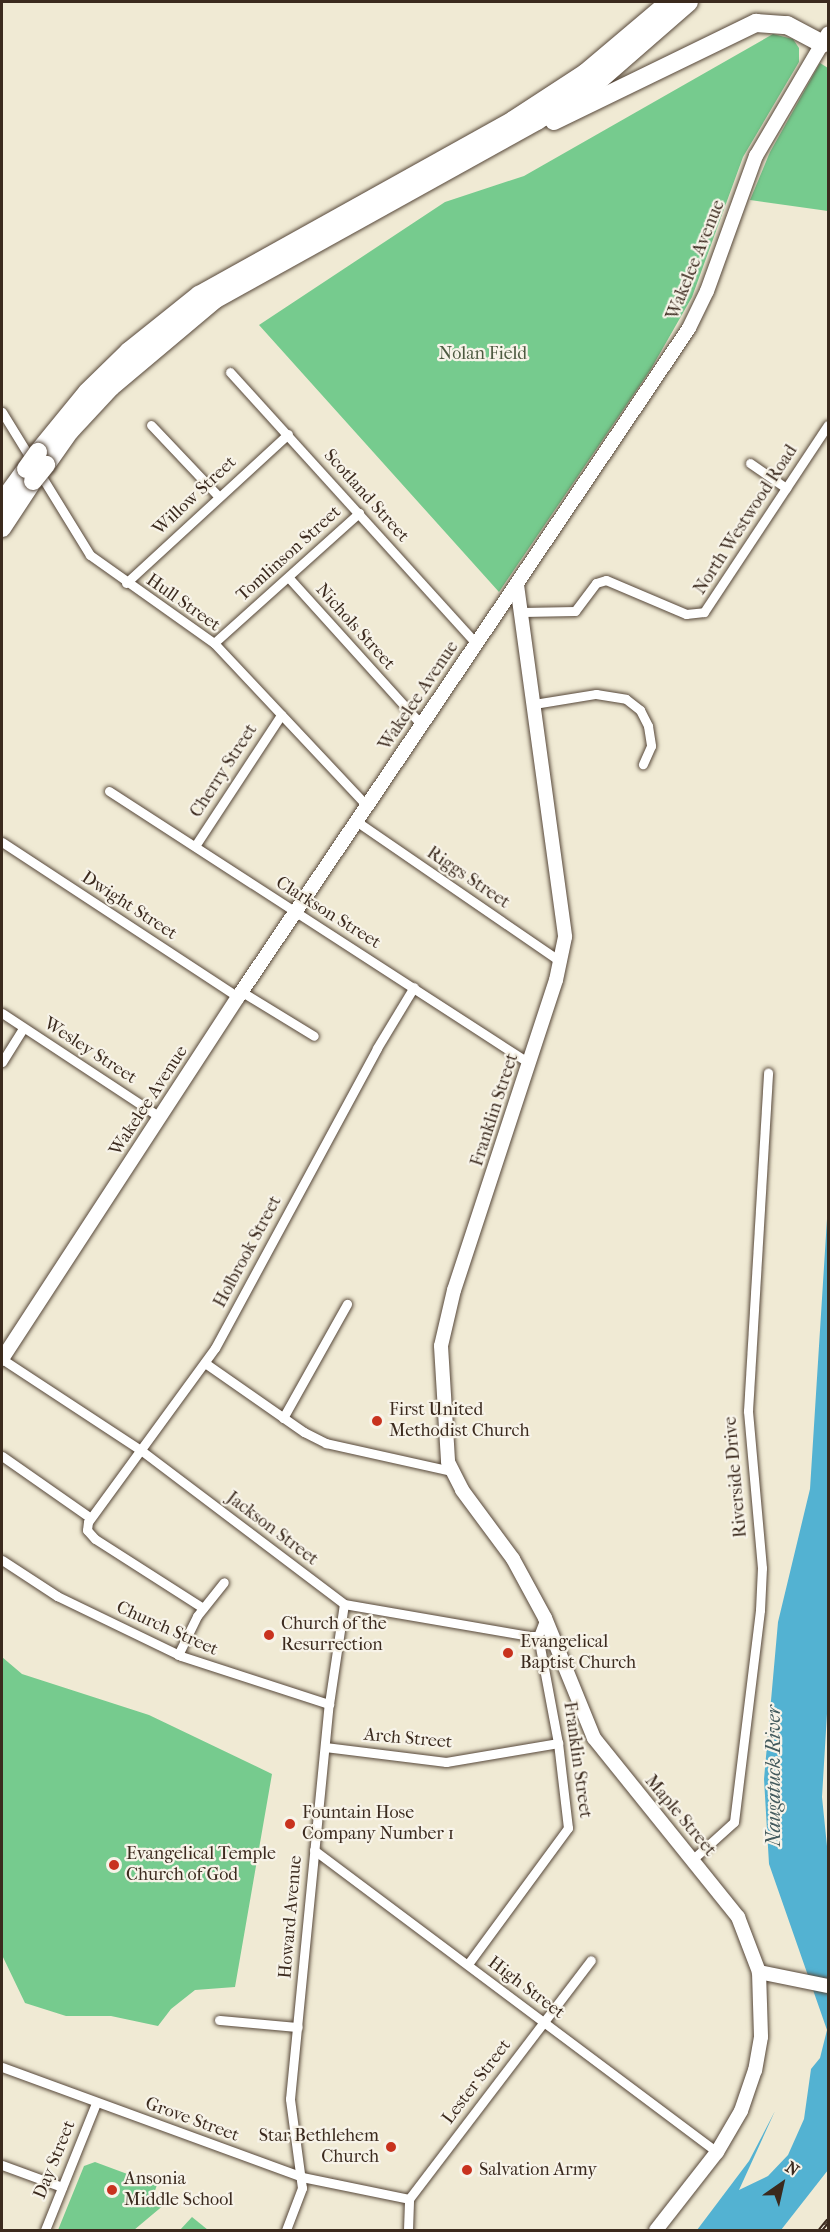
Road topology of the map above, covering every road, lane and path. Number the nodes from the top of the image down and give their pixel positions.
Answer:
1 (669, 2) edge
2 (689, 2) edge
3 (825, 39) edge
4 (475, 156) junction
5 (230, 372) dead end
6 (2, 412) edge
7 (151, 425) dead end
8 (828, 425) edge
9 (288, 434) junction
10 (42, 459) junction
11 (750, 463) dead end
12 (30, 475) junction
13 (786, 488) junction
14 (219, 497) junction
15 (2, 502) edge
16 (359, 513) junction
17 (2, 528) edge
18 (289, 578) junction
19 (126, 583) junction
20 (517, 585) junction
21 (523, 612) junction
22 (476, 642) junction
23 (214, 643) junction
24 (534, 704) junction
25 (281, 715) junction
26 (421, 724) junction
27 (643, 764) dead end
28 (110, 791) dead end
29 (367, 806) junction
30 (356, 821) junction
31 (2, 842) edge
32 (195, 846) junction
33 (295, 913) junction
34 (561, 962) junction
35 (414, 987) junction
36 (240, 995) junction
37 (2, 1013) edge
38 (23, 1028) junction
39 (314, 1036) dead end
40 (2, 1062) edge
41 (530, 1063) junction
42 (768, 1073) dead end
43 (160, 1117) junction
44 (347, 1304) dead end
45 (2, 1359) edge
46 (205, 1363) junction
47 (283, 1418) junction
48 (142, 1451) junction
49 (2, 1456) edge
50 (451, 1471) junction
51 (89, 1517) junction
52 (2, 1560) edge
53 (224, 1582) dead end
54 (344, 1604) junction
55 (203, 1608) junction
56 (545, 1618) junction
57 (538, 1636) junction
58 (178, 1655) junction
59 (329, 1704) junction
60 (558, 1743) junction
61 (325, 1747) junction
62 (314, 1850) junction
63 (693, 1860) junction
64 (591, 1960) dead end
65 (468, 1964) junction
66 (759, 1972) junction
67 (828, 1986) edge
68 (219, 2020) dead end
69 (543, 2022) junction
70 (298, 2027) junction
71 (2, 2067) edge
72 (96, 2103) junction
73 (717, 2152) junction
74 (2, 2165) edge
75 (302, 2177) junction
76 (62, 2187) junction
77 (409, 2199) junction
78 (45, 2230) edge
79 (286, 2230) edge
80 (408, 2230) edge
81 (656, 2230) edge

1 - 10 highway
2 - 4 highway
3 - 4 highway
3 - 20 main road, Wakelee Avenue
4 - 10 highway
5 - 9 street, Scotland Street
6 - 19 street, Hull Street
7 - 14 street
8 - 13 street, North Westwood Road
9 - 14 street, Willow Street
9 - 16 street, Scotland Street
10 - 12 highway, bridge
11 - 13 street
12 - 15 highway
12 - 17 highway
13 - 21 street, North Westwood Road
14 - 19 street, Willow Street
16 - 18 street, Tomlinson Street
16 - 22 street, Scotland Street
18 - 23 street, Tomlinson Street
18 - 26 street, Nichols Street
19 - 23 street, Hull Street
20 - 21 main road, Franklin Street
20 - 22 main road, Wakelee Avenue
21 - 24 main road, Franklin Street
22 - 26 main road, Wakelee Avenue
23 - 25 street, Hull Street
24 - 27 street
24 - 34 main road, Franklin Street
25 - 29 street, Hull Street
25 - 32 street, Cherry Street
26 - 29 main road, Wakelee Avenue
28 - 32 street, Clarkson Street
29 - 30 main road, Wakelee Avenue
30 - 33 main road, Wakelee Avenue
30 - 34 street, Riggs Street
31 - 36 street, Dwight Street
32 - 33 street, Clarkson Street
33 - 35 street, Clarkson Street
33 - 36 main road, Wakelee Avenue
34 - 41 main road, Franklin Street
35 - 41 street, Clarkson Street
35 - 46 street, Holbrook Street
36 - 39 street, Dwight Street
36 - 43 main road, Wakelee Avenue
37 - 38 street, Wesley Street
38 - 40 street
38 - 43 street, Wesley Street
41 - 50 main road, Franklin Street
42 - 63 street, Riverside Drive
43 - 45 main road, Wakelee Avenue
44 - 47 street
45 - 48 street, Jackson Street
46 - 47 street
46 - 48 street, Holbrook Street
47 - 50 street
48 - 51 street, Holbrook Street
48 - 54 street, Jackson Street
49 - 51 street
50 - 56 main road
51 - 55 street
52 - 58 street, Church Street
53 - 55 street
54 - 57 street, Jackson Street
54 - 59 street, Howard Avenue
55 - 58 street
56 - 57 street
56 - 63 main road, Maple Street
57 - 60 street, Franklin Street
58 - 59 street, Church Street
59 - 61 street, Howard Avenue
60 - 61 street, Arch Street
60 - 65 street, Franklin Street
61 - 62 street, Howard Avenue
62 - 65 street, High Street
62 - 70 street, Howard Avenue
63 - 66 main road, Maple Street
64 - 69 street, Lester Street
65 - 69 street, High Street
66 - 67 main road
66 - 73 main road
68 - 70 street
69 - 73 street, High Street
69 - 77 street, Lester Street
70 - 75 street, Howard Avenue
71 - 72 street, Grove Street
72 - 75 street, Grove Street
72 - 76 street, Day Street
73 - 81 main road
74 - 76 street
75 - 77 street, Grove Street
75 - 79 street, Howard Avenue
76 - 78 street, Day Street
77 - 80 street

